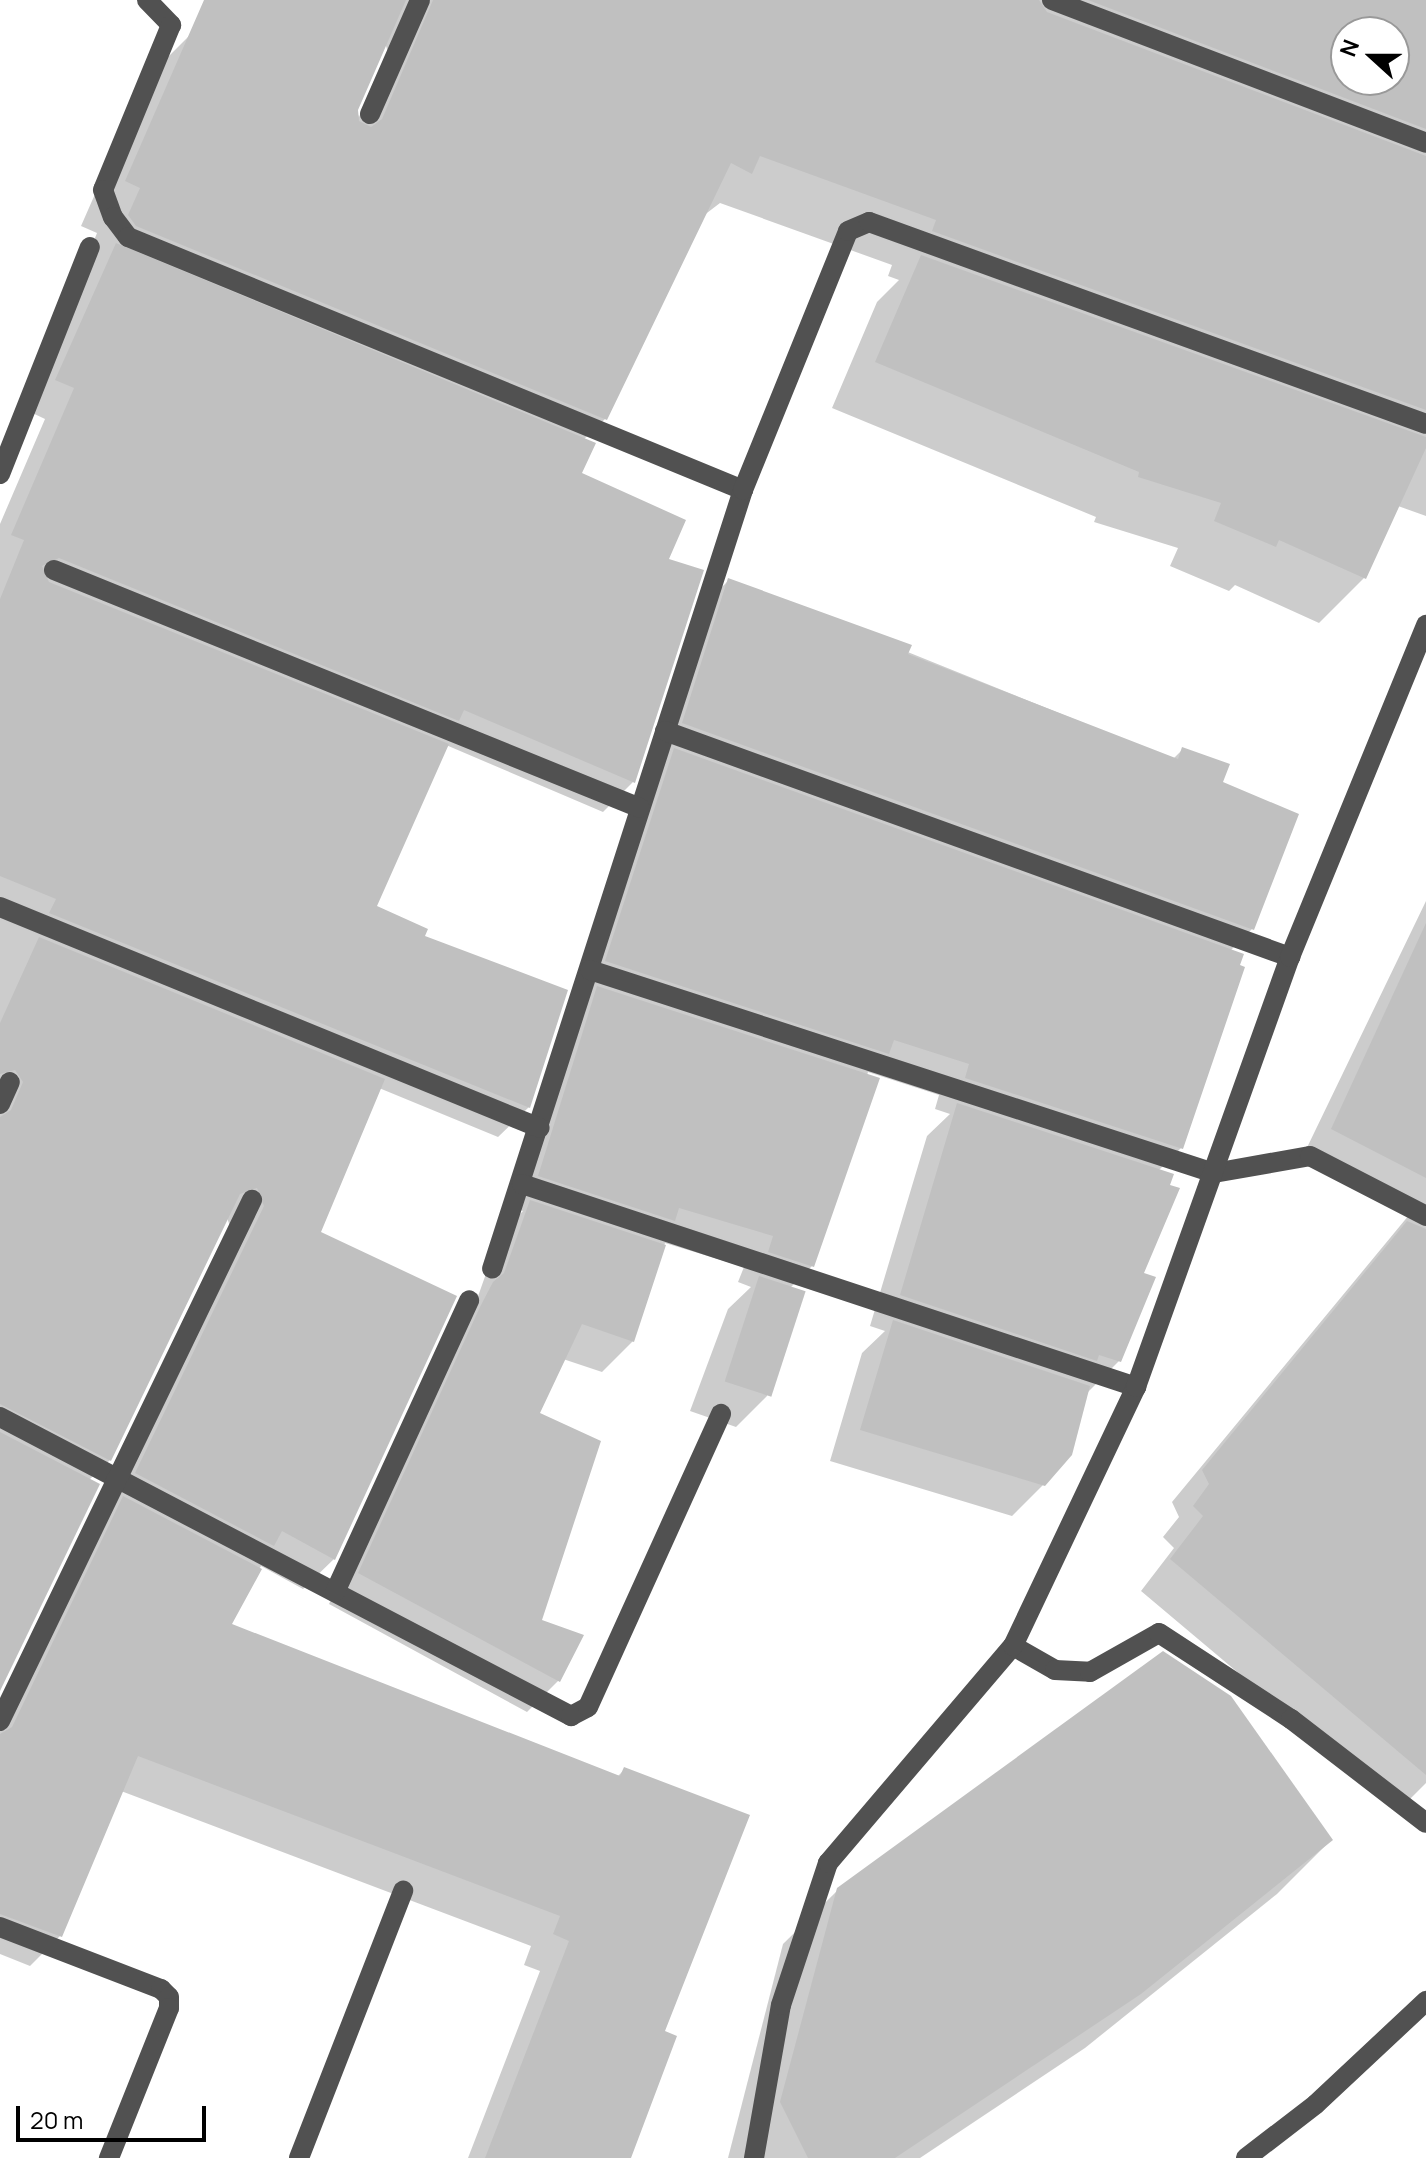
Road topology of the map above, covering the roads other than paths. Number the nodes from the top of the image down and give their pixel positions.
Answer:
1 (147, 0) edge
2 (420, 0) edge
3 (1052, 0) edge
4 (370, 114) dead end
5 (1426, 143) edge
6 (90, 247) dead end
7 (1426, 424) edge
8 (2, 462) edge
9 (743, 490) junction
10 (54, 570) dead end
11 (1426, 625) edge
12 (665, 731) junction
13 (640, 808) junction
14 (0, 907) edge
15 (1290, 957) junction
16 (590, 970) junction
17 (10, 1082) dead end
18 (0, 1104) edge
19 (540, 1128) junction
20 (1214, 1173) junction
21 (522, 1184) junction
22 (252, 1200) dead end
23 (1426, 1216) edge
24 (492, 1269) dead end
25 (469, 1300) dead end
26 (1136, 1387) junction
27 (721, 1414) dead end
28 (0, 1417) edge
29 (118, 1480) junction
30 (335, 1592) junction
31 (1013, 1646) junction
32 (0, 1721) edge
33 (1426, 1823) edge
34 (403, 1891) dead end
35 (0, 1927) edge
36 (1426, 2001) edge
37 (109, 2158) edge
38 (299, 2158) edge
39 (754, 2158) edge
40 (1246, 2158) edge

1 - 9 street
2 - 4 street
3 - 5 street
6 - 8 street
7 - 9 street
9 - 12 street
10 - 13 street
11 - 15 street
12 - 13 street
12 - 15 street
13 - 16 street
14 - 19 street
15 - 20 street
16 - 19 street
16 - 20 street
17 - 18 street
19 - 21 street
20 - 23 street
20 - 26 street
21 - 24 street
21 - 26 street
22 - 29 street
25 - 30 street
26 - 31 street
27 - 30 street
28 - 29 street
29 - 30 street
29 - 32 street
31 - 33 street
31 - 39 street
34 - 38 street
35 - 37 street
36 - 40 street

